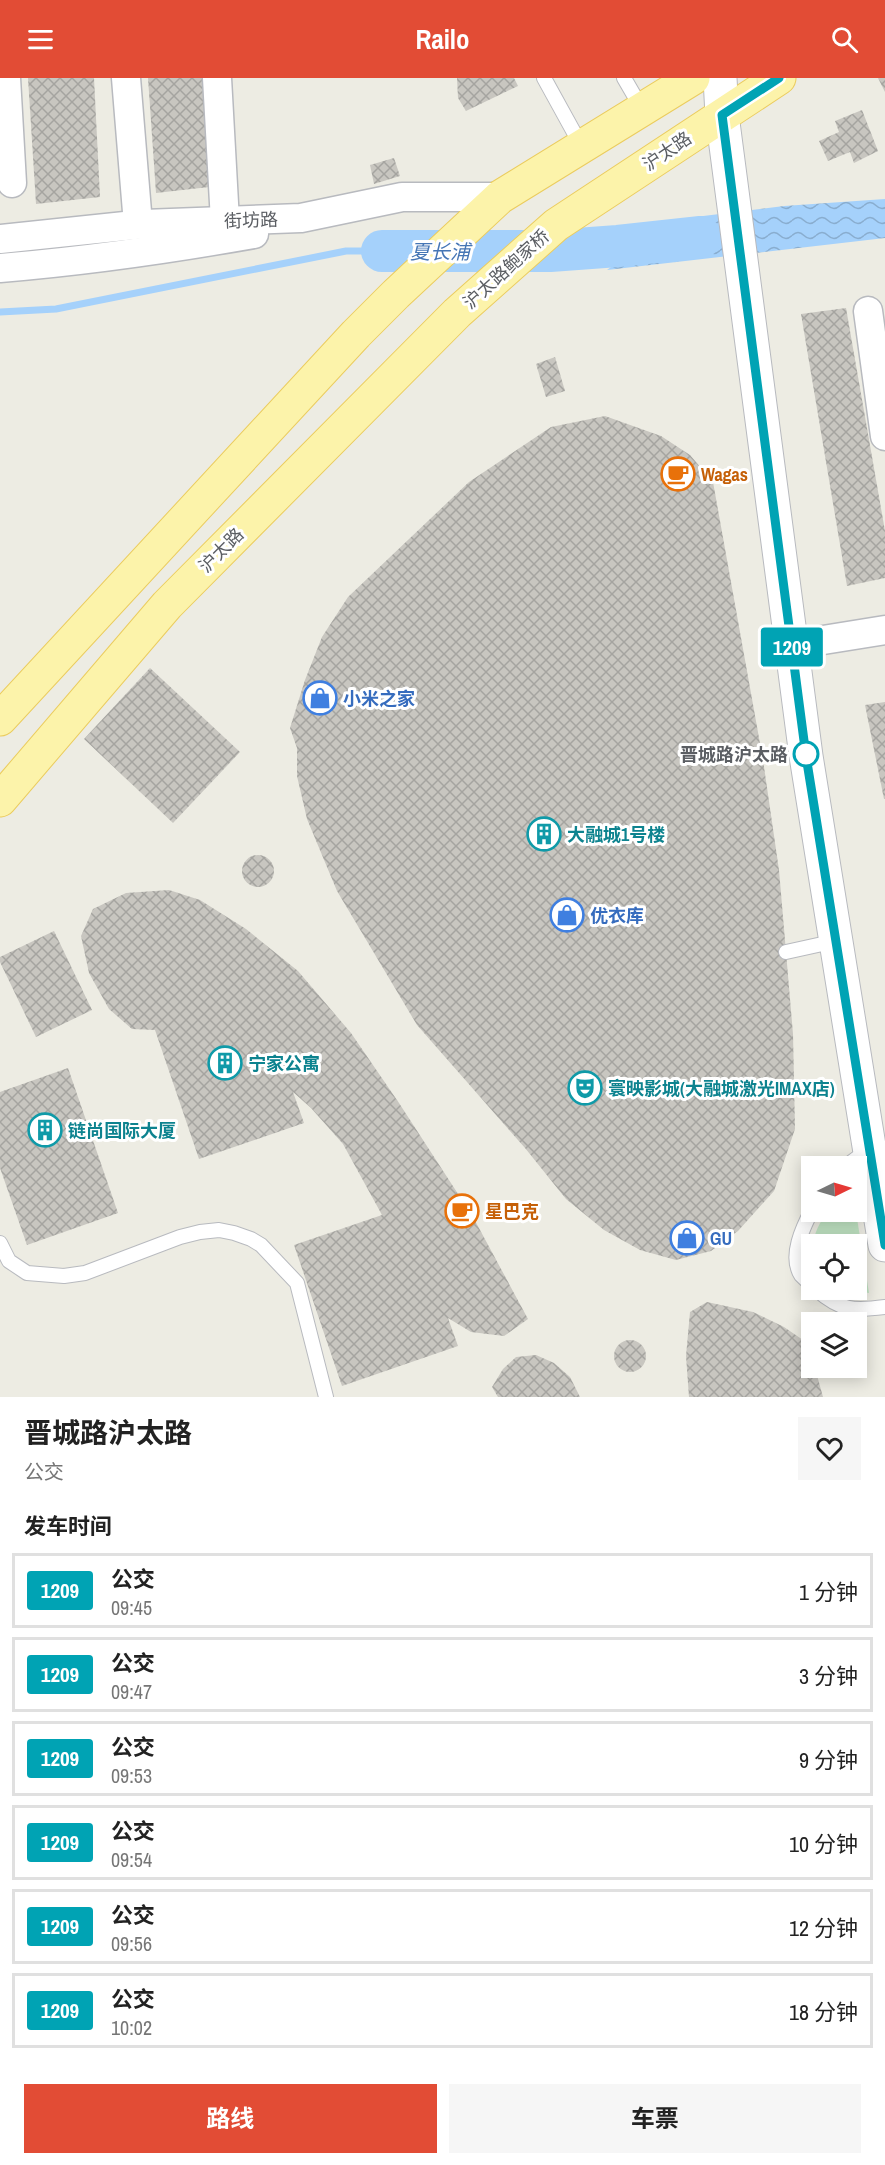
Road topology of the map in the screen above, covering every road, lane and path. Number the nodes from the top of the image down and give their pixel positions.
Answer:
1 (6, 78) edge
2 (126, 78) edge
3 (217, 78) edge
4 (544, 78) edge
5 (624, 78) edge
6 (693, 78) edge
7 (720, 78) edge
8 (779, 78) edge
9 (642, 109) junction
10 (722, 115) junction
11 (582, 147) junction
12 (12, 183) dead end
13 (500, 197) junction
14 (301, 218) junction
15 (225, 220) junction
16 (138, 224) junction
17 (556, 225) joint
18 (0, 239) edge
19 (0, 268) edge
20 (867, 311) dead end
21 (457, 313) joint
22 (885, 436) edge
23 (885, 630) edge
24 (792, 645) junction
25 (0, 719) edge
26 (0, 800) edge
27 (836, 941) junction
28 (786, 952) dead end
29 (857, 1156) edge
30 (867, 1189) edge
31 (805, 1222) edge
32 (0, 1243) edge
33 (885, 1245) edge
34 (801, 1274) edge
35 (830, 1300) edge
36 (885, 1307) edge
37 (326, 1397) edge

1 - 12 street
2 - 16 street
3 - 15 street
4 - 11 lane
5 - 9 lane
6 - 9 main road
7 - 10 street
8 - 10 main road, 沪太路
9 - 11 main road
10 - 17 main road, 沪太路
10 - 24 street
11 - 13 main road
13 - 14 street, 街坊路
13 - 25 main road
14 - 15 street, 街坊路
14 - 19 street
15 - 16 street, 街坊路
16 - 18 street, 街坊路
17 - 21 main road, 沪太路鲍家桥
20 - 22 street
21 - 26 main road, 沪太路
23 - 24 street
24 - 27 street
27 - 28 lane
27 - 29 street
30 - 33 street
31 - 34 lane
32 - 37 lane
35 - 36 lane

